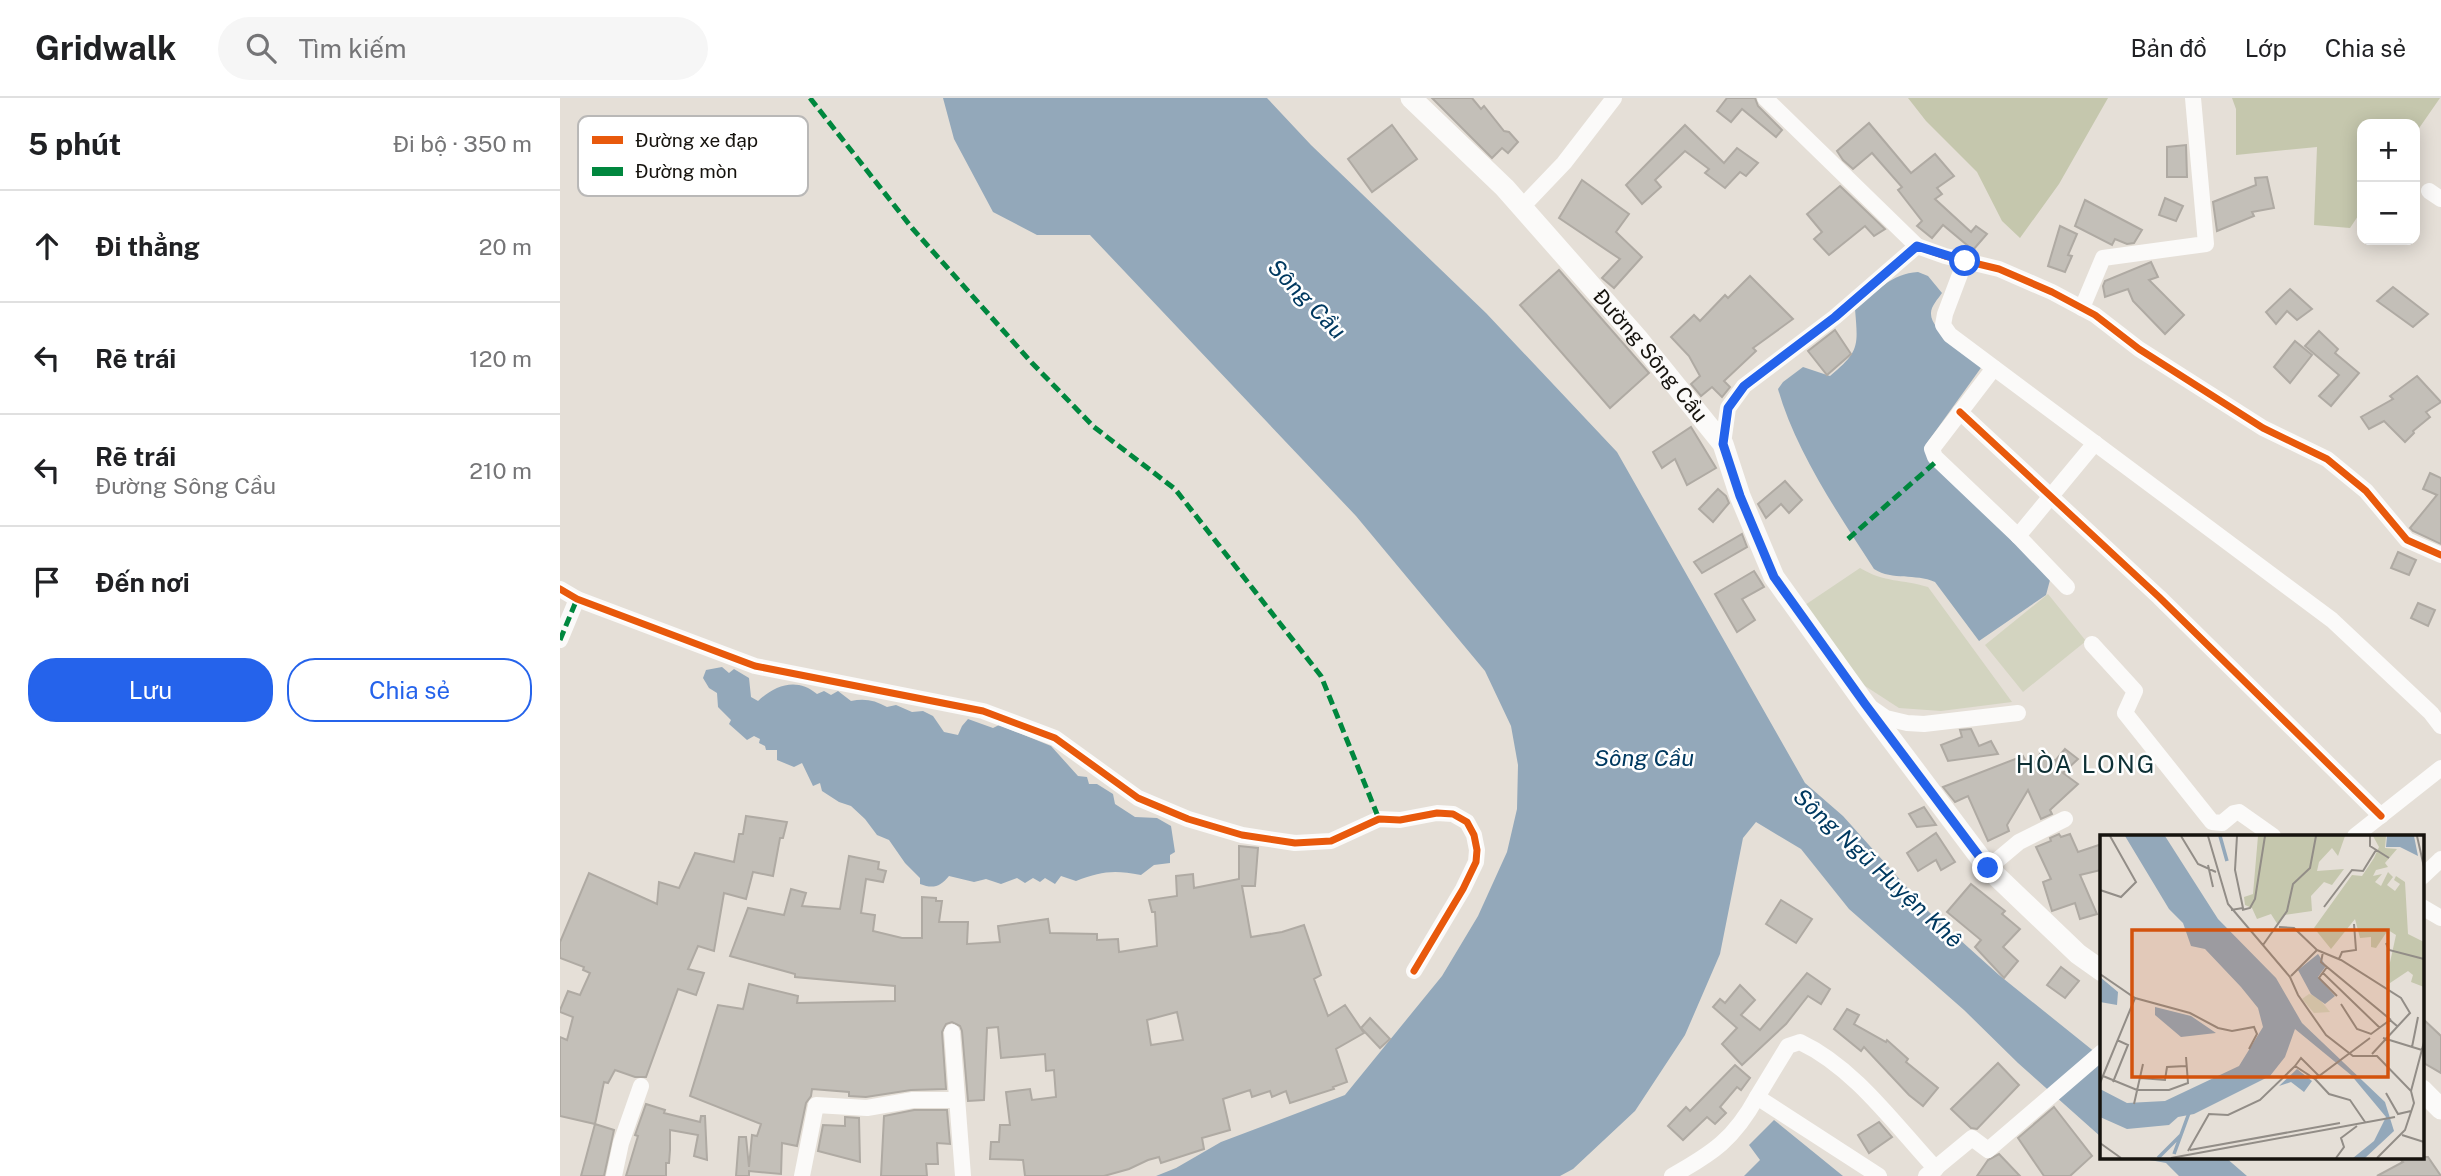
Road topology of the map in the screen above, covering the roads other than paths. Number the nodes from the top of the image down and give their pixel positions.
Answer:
1 (1411, 98) edge
2 (1614, 98) edge
3 (1765, 98) edge
4 (2193, 98) edge
5 (1522, 208) junction
6 (1917, 246) junction
7 (1965, 261) junction
8 (2082, 308) junction
9 (1994, 368) junction
10 (1960, 412) junction
11 (2095, 443) junction
12 (1723, 444) junction
13 (2050, 495) junction
14 (2018, 536) junction
15 (2441, 555) edge
16 (2067, 587) dead end
17 (560, 589) edge
18 (577, 599) junction
19 (560, 640) edge
20 (2092, 643) dead end
21 (1865, 704) junction
22 (2018, 713) dead end
23 (2441, 726) edge
24 (2441, 768) edge
25 (2381, 816) junction
26 (2065, 820) dead end
27 (2272, 835) edge
28 (2356, 835) edge
29 (2441, 859) edge
30 (1988, 868) junction
31 (2424, 875) edge
32 (2424, 908) edge
33 (2441, 918) edge
34 (2100, 970) edge
35 (1414, 971) dead end
36 (953, 1032) dead end
37 (2100, 1054) edge
38 (641, 1086) dead end
39 (2424, 1092) edge
40 (1757, 1097) junction
41 (957, 1100) junction
42 (2441, 1109) edge
43 (1931, 1173) edge
44 (614, 1176) edge
45 (802, 1176) edge
46 (963, 1176) edge
47 (1672, 1176) edge
48 (1879, 1176) edge

1 - 5 main road, Đường Sông Cầu
2 - 5 street
3 - 6 street
4 - 8 street
5 - 12 main road, Đường Sông Cầu
6 - 7 street
6 - 12 street
7 - 8 street
7 - 9 street
8 - 15 street
9 - 10 street
9 - 11 street
10 - 13 street
10 - 14 street
11 - 13 street
11 - 23 street
12 - 21 main road, Đường Sông Cầu
13 - 14 street
13 - 25 street
14 - 16 street
17 - 18 street
18 - 19 street
18 - 35 street
20 - 27 street
21 - 22 street
21 - 30 main road, Đường Sông Cầu
24 - 25 street
25 - 28 street
26 - 30 street
29 - 31 street
30 - 34 main road, Đường Sông Cầu
32 - 33 street
36 - 41 street
37 - 43 street
38 - 44 street
39 - 42 main road
40 - 43 street
40 - 47 street
40 - 48 street
41 - 45 street
41 - 46 street

